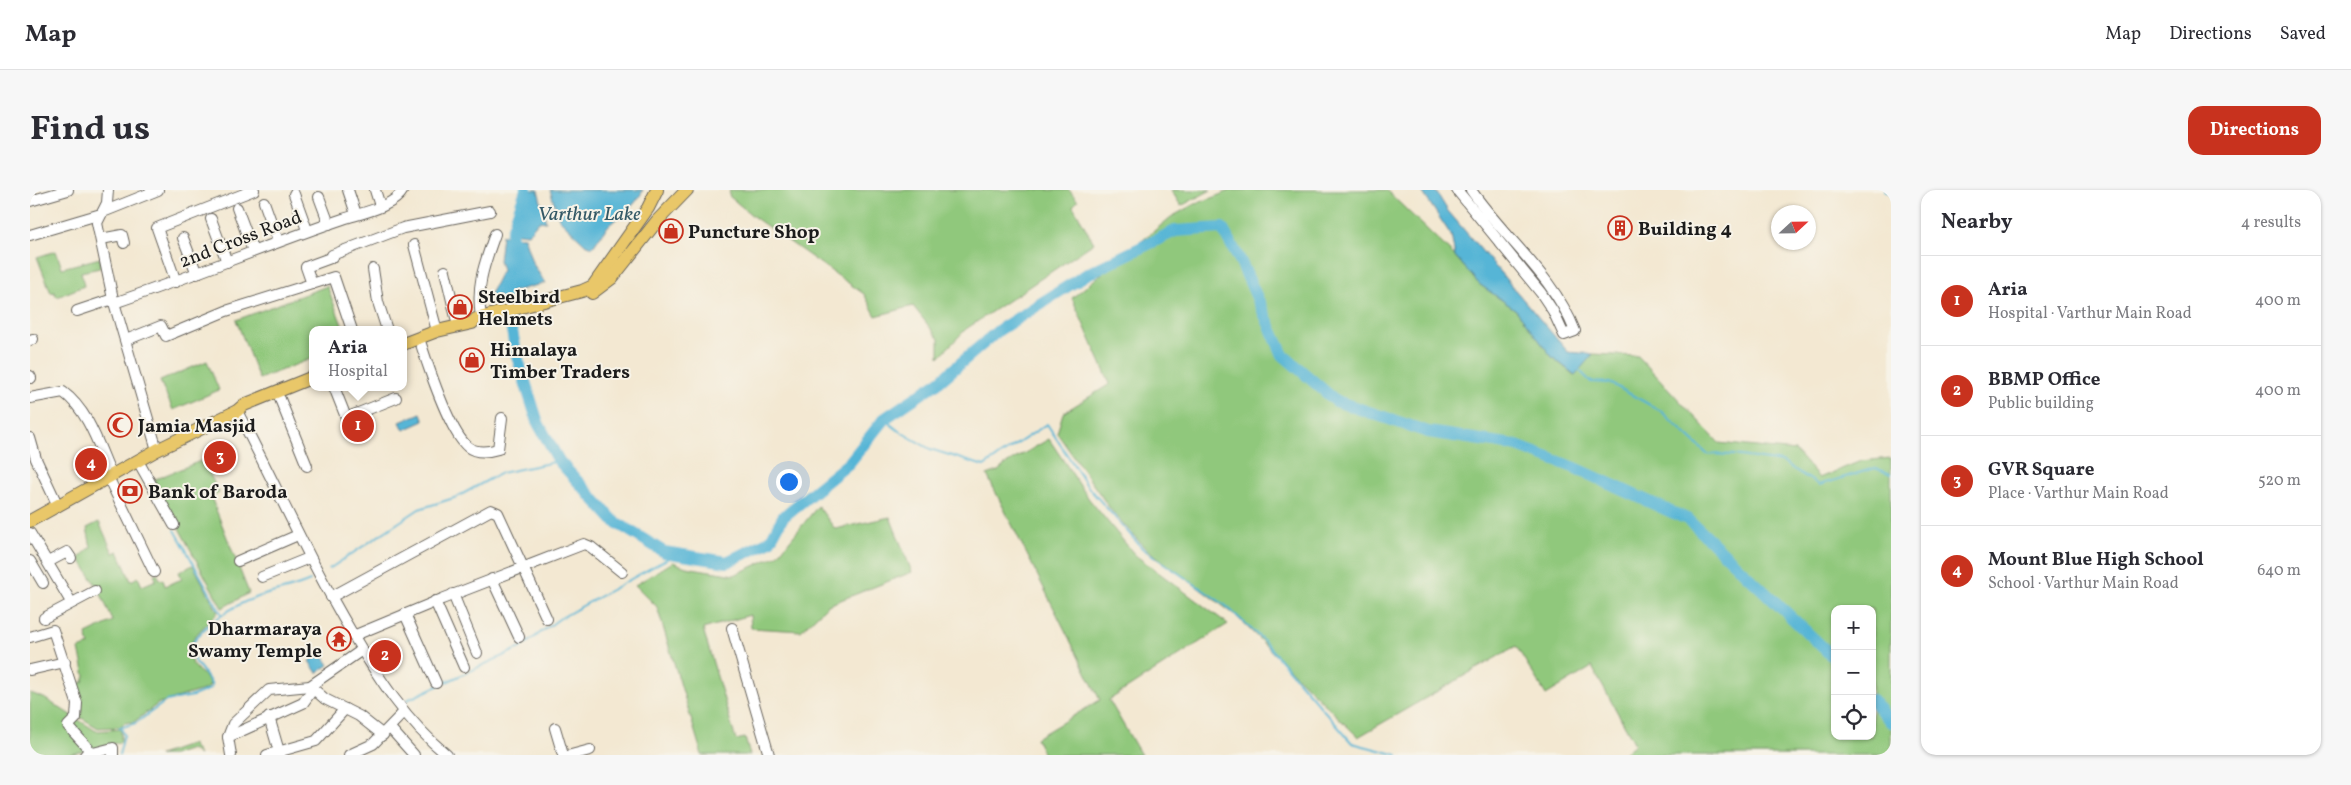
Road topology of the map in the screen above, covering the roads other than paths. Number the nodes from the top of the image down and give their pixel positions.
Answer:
1 (68, 190) edge
2 (108, 190) edge
3 (158, 190) edge
4 (254, 190) edge
5 (348, 190) edge
6 (375, 190) edge
7 (403, 190) edge
8 (657, 190) edge
9 (687, 190) edge
10 (1457, 190) edge
11 (1471, 190) edge
12 (294, 194) dead end
13 (319, 197) dead end
14 (30, 201) edge
15 (264, 202) dead end
16 (380, 206) junction
17 (237, 208) dead end
18 (490, 212) dead end
19 (102, 213) junction
20 (356, 214) junction
21 (211, 220) dead end
22 (329, 224) junction
23 (307, 230) junction
24 (495, 234) dead end
25 (30, 235) edge
26 (183, 238) dead end
27 (100, 239) junction
28 (278, 241) junction
29 (124, 243) dead end
30 (414, 245) dead end
31 (254, 251) junction
32 (227, 262) junction
33 (1534, 266) junction
34 (373, 269) dead end
35 (445, 272) dead end
36 (1524, 273) junction
37 (197, 274) junction
38 (176, 282) junction
39 (312, 284) junction
40 (589, 291) junction
41 (113, 301) junction
42 (77, 311) dead end
43 (485, 319) junction
44 (351, 326) edge
45 (387, 326) edge
46 (458, 326) junction
47 (437, 331) junction
48 (418, 338) junction
49 (126, 340) junction
50 (407, 342) edge
51 (309, 379) edge
52 (309, 388) edge
53 (336, 391) edge
54 (30, 398) edge
55 (396, 398) dead end
56 (280, 399) junction
57 (238, 411) junction
58 (346, 418) junction
59 (502, 418) dead end
60 (353, 435) dead end
61 (30, 438) edge
62 (157, 450) junction
63 (138, 461) junction
64 (307, 466) dead end
65 (111, 477) junction
66 (58, 506) junction
67 (30, 521) edge
68 (174, 525) dead end
69 (30, 533) edge
70 (298, 535) junction
71 (71, 558) dead end
72 (309, 558) junction
73 (30, 561) edge
74 (238, 561) dead end
75 (48, 562) junction
76 (523, 567) junction
77 (154, 572) dead end
78 (622, 572) dead end
79 (262, 577) dead end
80 (492, 579) junction
81 (42, 583) dead end
82 (95, 591) dead end
83 (453, 594) junction
84 (331, 597) junction
85 (435, 601) junction
86 (71, 602) junction
87 (405, 614) junction
88 (44, 618) dead end
89 (547, 619) dead end
90 (732, 628) dead end
91 (353, 636) junction
92 (30, 637) edge
93 (518, 637) dead end
94 (362, 650) junction
95 (477, 653) dead end
96 (65, 662) junction
97 (464, 667) dead end
98 (30, 670) edge
99 (436, 683) dead end
100 (312, 688) junction
101 (345, 709) junction
102 (404, 712) junction
103 (269, 717) junction
104 (555, 728) dead end
105 (387, 732) junction
106 (228, 737) junction
107 (590, 750) dead end
108 (280, 753) edge
109 (86, 755) edge
110 (113, 755) edge
111 (231, 755) edge
112 (267, 755) edge
113 (350, 755) edge
114 (414, 755) edge
115 (447, 755) edge
116 (563, 755) edge
117 (572, 755) edge
118 (770, 755) edge

1 - 14 street
2 - 19 street
3 - 19 street
4 - 38 street
5 - 20 street
6 - 16 street
7 - 16 street, 2nd Cross Road
8 - 40 main road
9 - 40 main road
10 - 36 street
11 - 33 street
12 - 23 street
13 - 22 street
15 - 28 street
16 - 20 street, 2nd Cross Road
17 - 31 street
18 - 39 street
19 - 25 street
19 - 27 street
20 - 22 street, 2nd Cross Road
21 - 32 street
22 - 23 street, 2nd Cross Road
23 - 28 street, 2nd Cross Road
24 - 43 street
26 - 37 street
27 - 29 street
27 - 41 street
28 - 31 street, 2nd Cross Road
30 - 47 street
31 - 32 street, 2nd Cross Road
32 - 37 street, 2nd Cross Road
33 - 36 street
33 - 36 street
34 - 45 street
35 - 46 street
37 - 38 street, 2nd Cross Road
38 - 41 street, 2nd Cross Road
39 - 44 street
39 - 49 street
40 - 43 main road
41 - 42 street, 2nd Cross Road
41 - 49 street
43 - 46 main road
46 - 47 main road
47 - 48 main road
48 - 50 main road
48 - 59 street
49 - 62 street
51 - 57 main road
52 - 56 main road
53 - 58 street
54 - 65 street
55 - 58 street
56 - 57 main road
56 - 64 street
57 - 62 main road
57 - 70 street
58 - 60 street
61 - 66 street
62 - 63 main road
63 - 65 main road
63 - 68 street
65 - 66 main road
65 - 77 street
66 - 67 main road
69 - 75 street
70 - 72 street
70 - 74 street
71 - 75 street
72 - 79 street
72 - 84 street
73 - 81 street
75 - 86 street
76 - 78 street
76 - 80 street
76 - 84 street
76 - 89 street
80 - 83 street
80 - 93 street
82 - 86 street
83 - 85 street
83 - 95 street
84 - 91 street
85 - 87 street
85 - 97 street
86 - 88 street
87 - 91 street
87 - 99 street
90 - 118 street
91 - 94 street
92 - 96 street
94 - 100 street
94 - 102 street
96 - 98 street
96 - 109 street
100 - 101 street
100 - 103 street
100 - 106 street
101 - 105 street
101 - 108 street
102 - 105 street
102 - 115 street
103 - 106 street
103 - 108 street
104 - 116 street
105 - 113 street
105 - 114 street
106 - 111 street
107 - 117 street
108 - 112 street
109 - 110 street

